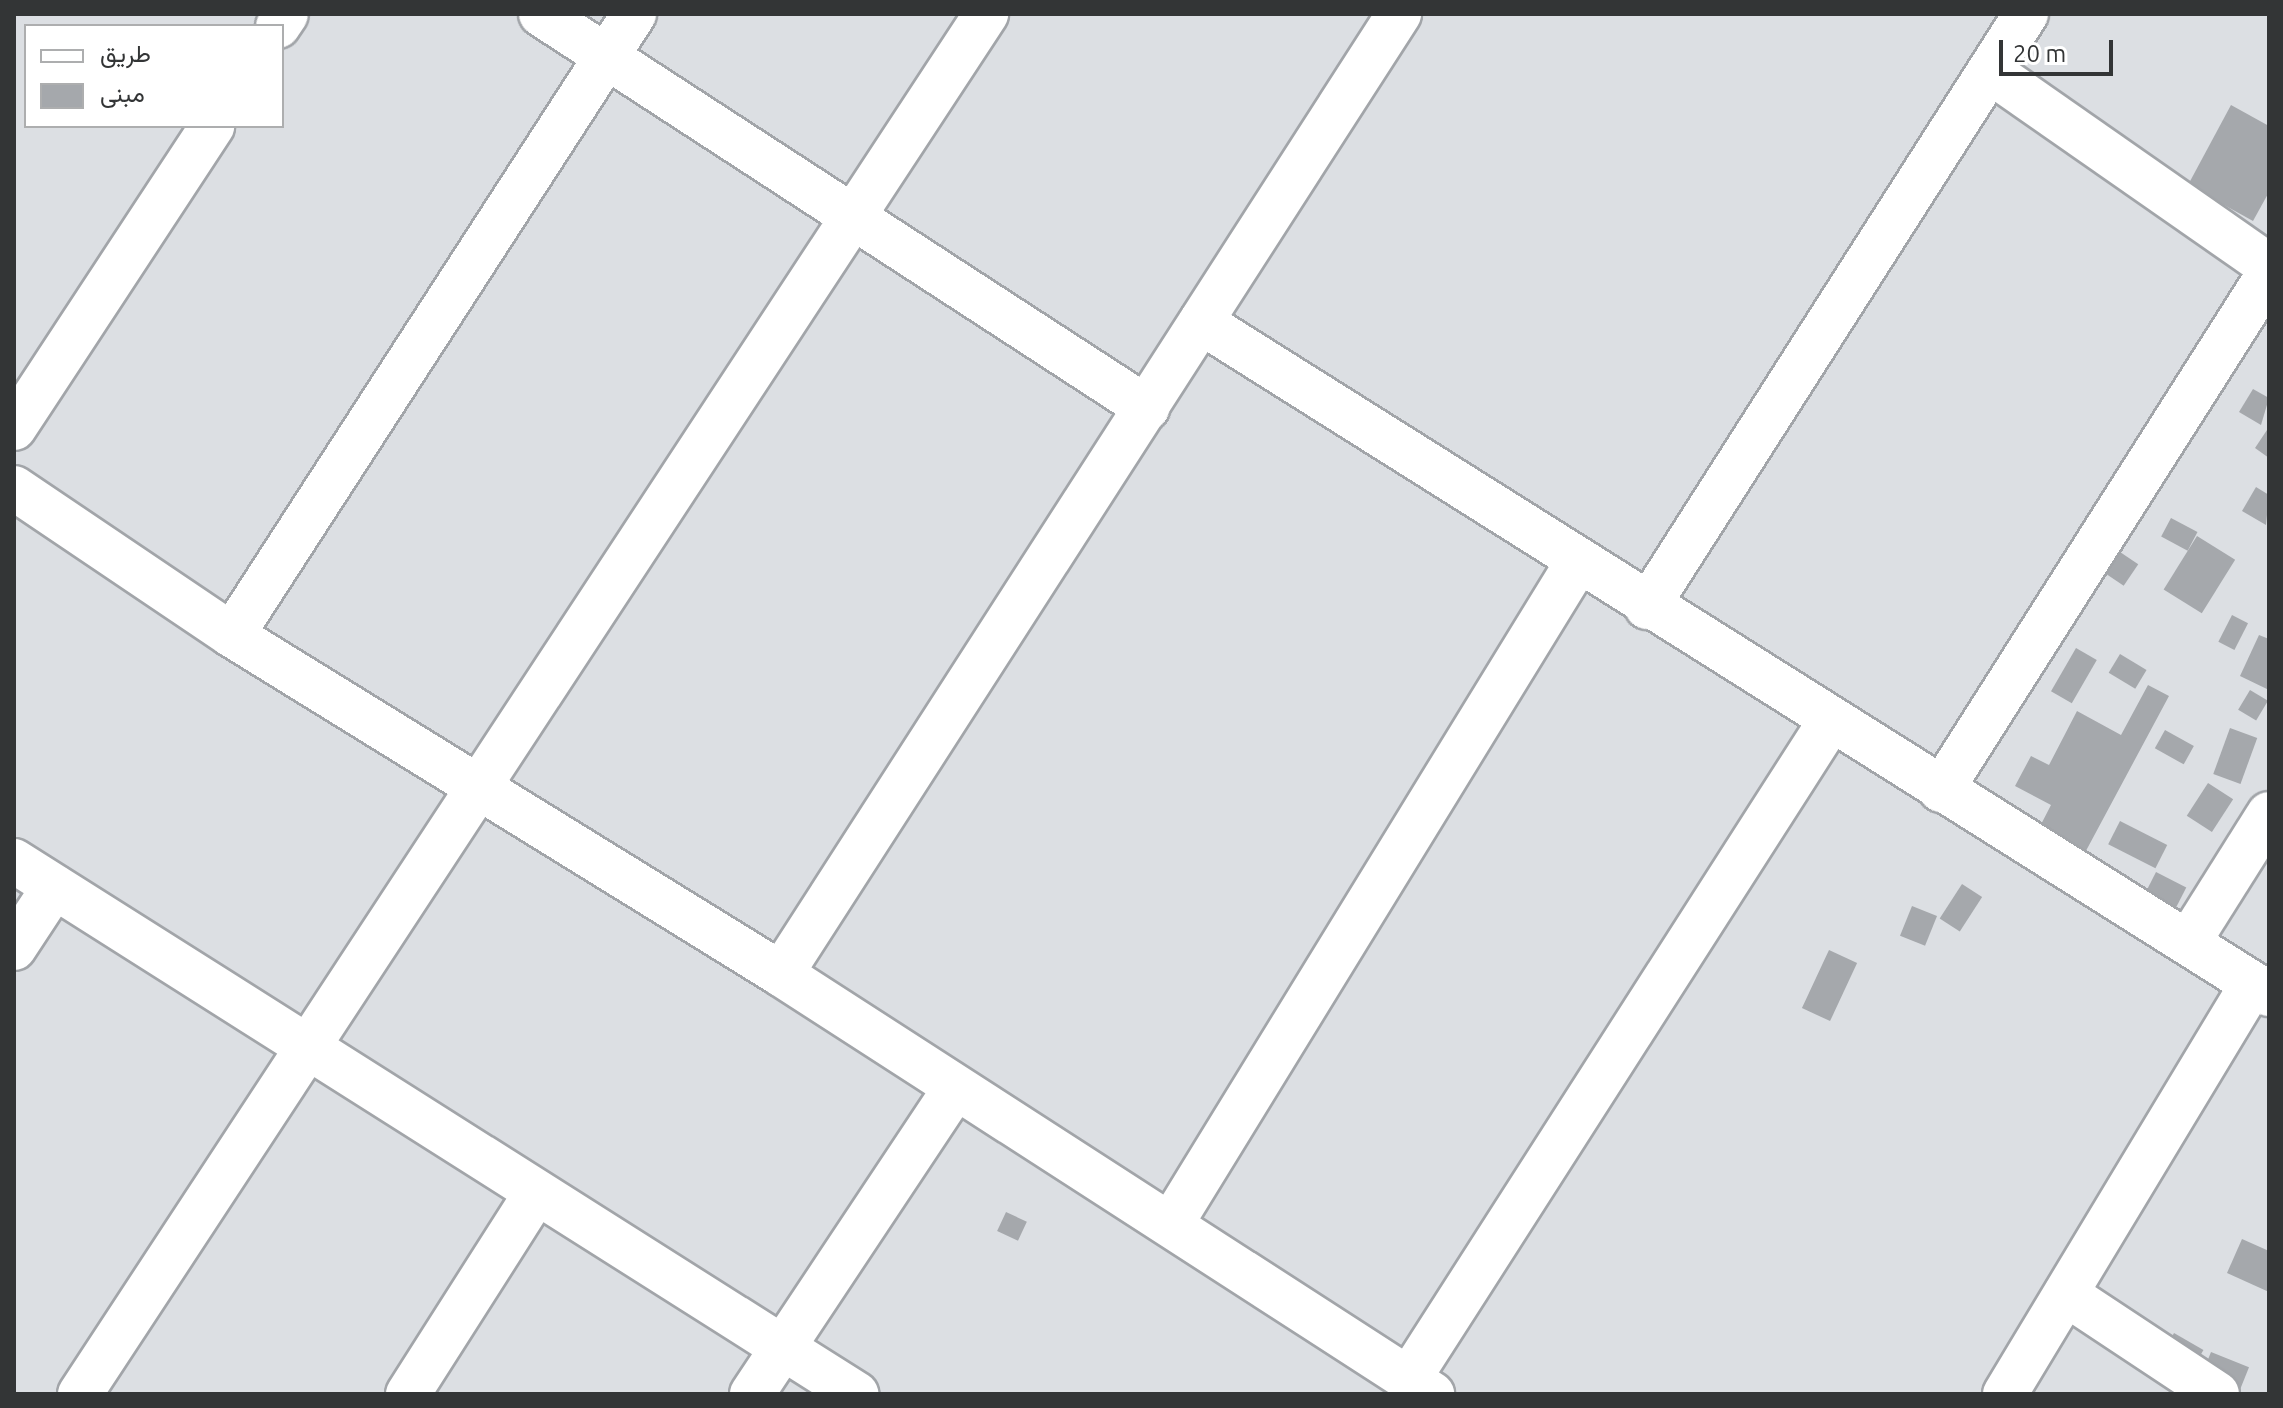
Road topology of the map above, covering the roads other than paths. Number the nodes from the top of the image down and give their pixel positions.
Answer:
1 (541, 14) edge
2 (634, 14) edge
3 (986, 14) edge
4 (1399, 14) edge
5 (2026, 14) edge
6 (607, 56) junction
7 (1991, 72) junction
8 (211, 128) edge
9 (852, 220) junction
10 (2269, 266) edge
11 (2269, 274) edge
12 (1201, 322) junction
13 (1147, 408) junction
14 (14, 428) edge
15 (14, 488) edge
16 (1577, 563) junction
17 (1647, 607) junction
18 (232, 635) junction
19 (1829, 723) junction
20 (1941, 790) junction
21 (479, 791) junction
22 (2269, 814) edge
23 (14, 861) edge
24 (54, 887) junction
25 (2189, 941) junction
26 (14, 948) edge
27 (781, 974) junction
28 (2260, 989) edge
29 (304, 1049) junction
30 (955, 1088) junction
31 (536, 1193) junction
32 (1171, 1224) junction
33 (2066, 1294) junction
34 (781, 1347) junction
35 (1420, 1387) edge
36 (80, 1394) edge
37 (408, 1394) edge
38 (752, 1394) edge
39 (856, 1394) edge
40 (2005, 1394) edge
41 (2217, 1394) edge

1 - 6 street
2 - 6 street
3 - 9 street
4 - 12 street
5 - 7 street
6 - 9 street
6 - 18 street
7 - 10 street
7 - 17 street
8 - 14 street
9 - 13 street
9 - 21 street
11 - 20 street
12 - 13 street
12 - 16 street
13 - 27 street
15 - 18 street
16 - 17 street
16 - 32 street
17 - 19 street
18 - 21 street
19 - 20 street
19 - 35 street
20 - 25 street
21 - 27 street
21 - 29 street
22 - 25 street
23 - 24 street
24 - 26 street
24 - 29 street
25 - 28 street
27 - 30 street
28 - 33 street
29 - 31 street
29 - 36 street
30 - 32 street
30 - 34 street
31 - 34 street
31 - 37 street
32 - 35 street
33 - 40 street
33 - 41 street
34 - 38 street
34 - 39 street

